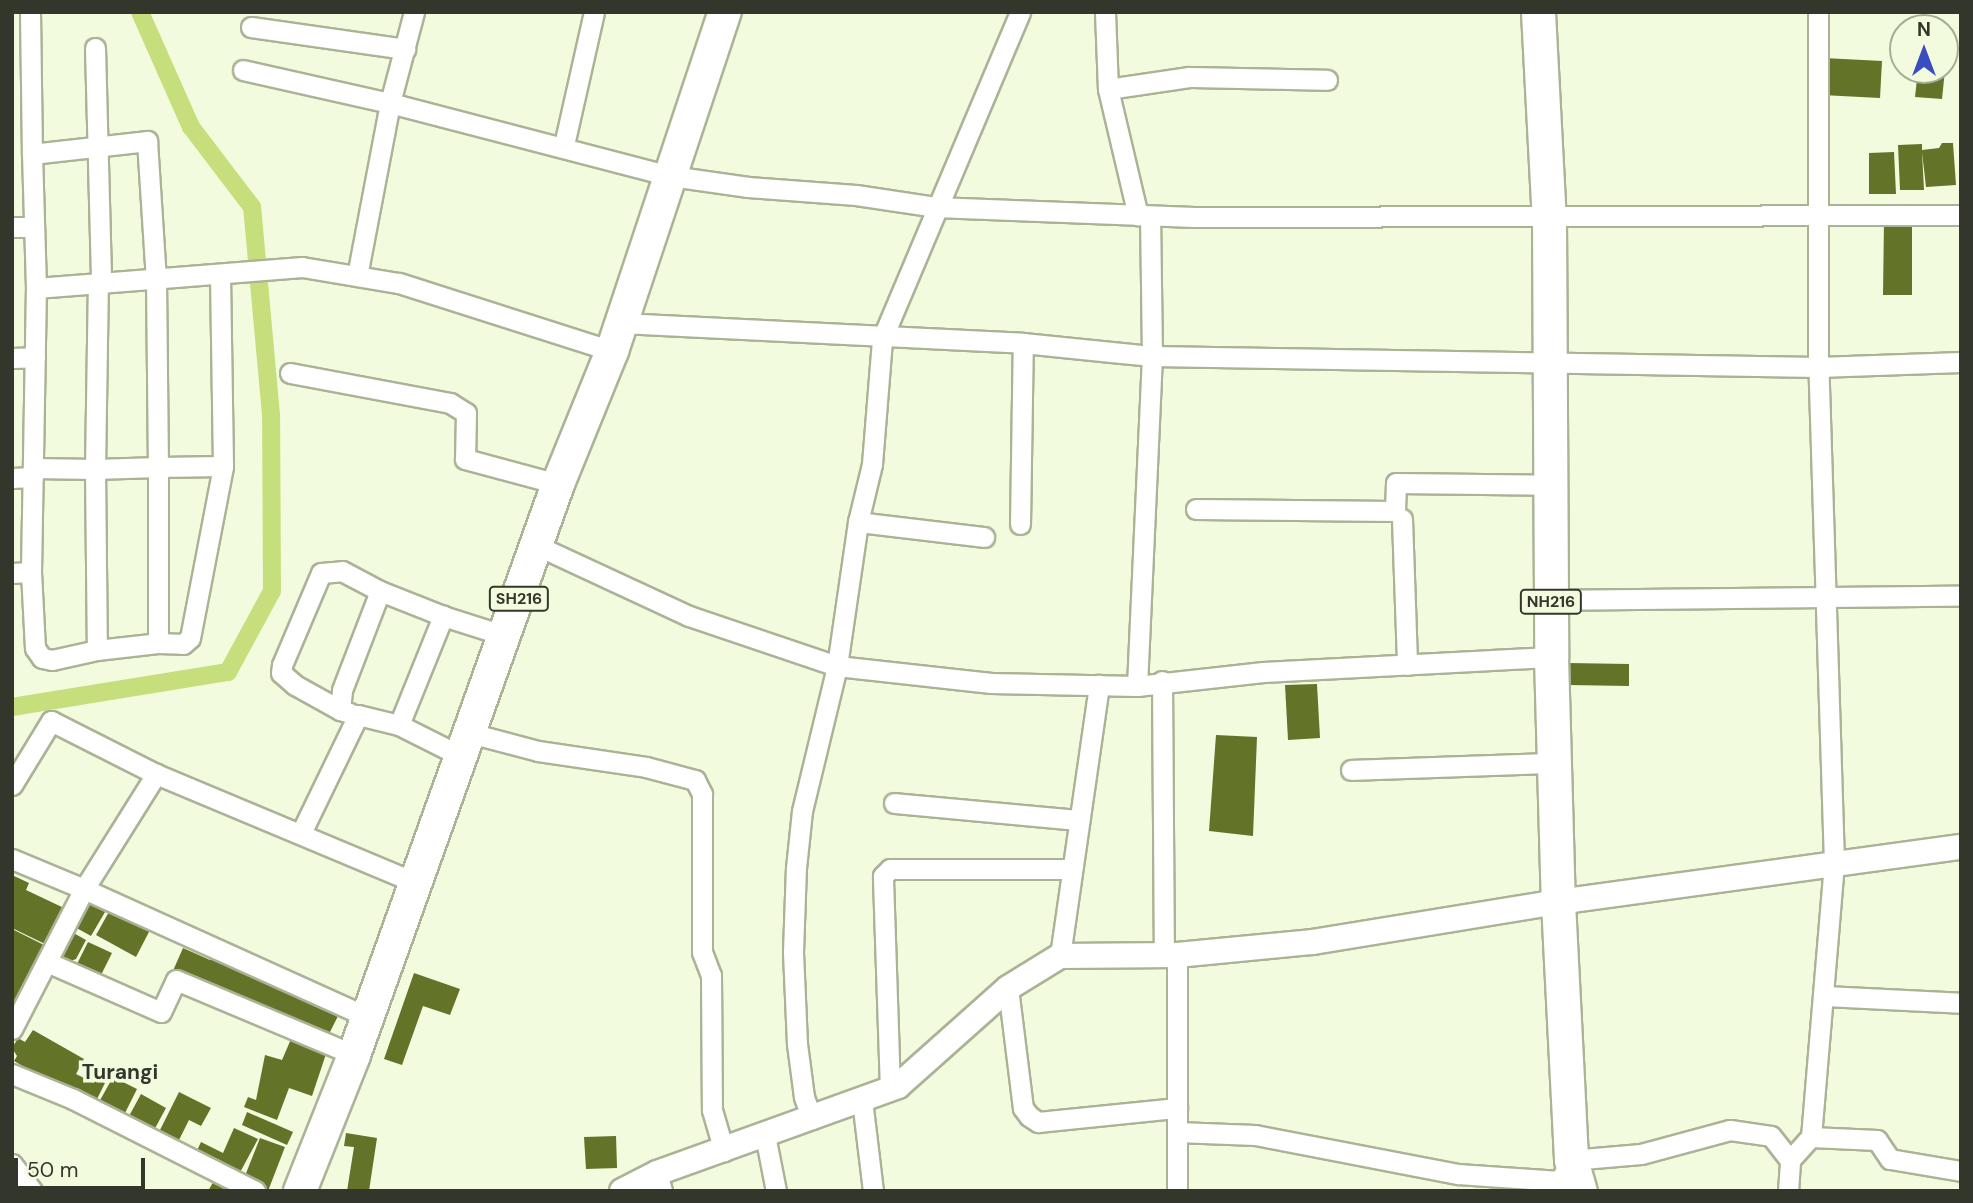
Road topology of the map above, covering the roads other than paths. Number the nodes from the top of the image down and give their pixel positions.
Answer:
1 (30, 12) edge
2 (414, 12) edge
3 (594, 12) edge
4 (725, 12) edge
5 (1020, 12) edge
6 (1105, 12) edge
7 (1538, 12) edge
8 (1818, 12) edge
9 (251, 27) dead end
10 (95, 48) dead end
11 (405, 48) junction
12 (243, 70) dead end
13 (1327, 80) dead end
14 (1108, 89) junction
15 (390, 103) junction
16 (22, 109) edge
17 (564, 145) junction
18 (97, 148) junction
19 (32, 154) junction
20 (671, 176) junction
21 (935, 207) junction
22 (1961, 215) edge
23 (1144, 216) junction
24 (1818, 217) junction
25 (1549, 219) junction
26 (34, 227) junction
27 (12, 228) edge
28 (220, 274) junction
29 (357, 276) junction
30 (156, 279) junction
31 (99, 284) junction
32 (36, 288) junction
33 (617, 337) junction
34 (882, 339) junction
35 (1023, 343) junction
36 (1152, 356) junction
37 (35, 357) junction
38 (12, 358) edge
39 (1548, 359) junction
40 (1961, 362) edge
41 (1818, 367) junction
42 (290, 373) dead end
43 (223, 466) junction
44 (158, 467) junction
45 (95, 469) junction
46 (33, 472) junction
47 (12, 478) edge
48 (558, 484) junction
49 (1549, 485) junction
50 (1196, 509) dead end
51 (1402, 519) dead end
52 (858, 522) junction
53 (1020, 524) dead end
54 (984, 537) dead end
55 (538, 546) junction
56 (21, 573) edge
57 (380, 591) junction
58 (1961, 596) edge
59 (1551, 600) junction
60 (1827, 600) junction
61 (443, 616) junction
62 (506, 636) junction
63 (158, 643) junction
64 (97, 650) junction
65 (1551, 657) junction
66 (1407, 665) junction
67 (836, 666) junction
68 (1162, 681) junction
69 (1099, 685) junction
70 (1137, 686) junction
71 (349, 713) junction
72 (399, 725) junction
73 (466, 745) junction
74 (1554, 763) junction
75 (1351, 770) dead end
76 (156, 774) junction
77 (12, 785) edge
78 (894, 803) dead end
79 (1079, 820) junction
80 (301, 833) junction
81 (1961, 847) edge
82 (12, 859) edge
83 (1834, 863) junction
84 (1072, 869) junction
85 (416, 883) junction
86 (84, 889) junction
87 (1558, 902) junction
88 (1171, 955) junction
89 (1060, 956) junction
90 (47, 962) junction
91 (1008, 988) junction
92 (1825, 996) junction
93 (1961, 1003) edge
94 (368, 1017) junction
95 (12, 1029) edge
96 (354, 1055) junction
97 (12, 1074) edge
98 (890, 1090) junction
99 (862, 1100) junction
100 (1177, 1108) junction
101 (812, 1119) junction
102 (1177, 1132) junction
103 (765, 1135) junction
104 (1811, 1137) junction
105 (724, 1151) junction
106 (1790, 1160) junction
107 (12, 1164) edge
108 (1961, 1171) edge
109 (1566, 1181) edge
110 (659, 1182) edge
111 (303, 1188) edge
112 (32, 1191) edge
113 (255, 1191) edge
114 (622, 1191) edge
115 (776, 1191) edge
116 (873, 1191) edge
117 (1177, 1191) edge
118 (1788, 1191) edge

1 - 16 street
2 - 11 street
3 - 17 street
4 - 20 main road, SH216
5 - 21 street
6 - 14 street
7 - 25 highway, NH216
8 - 24 street
9 - 11 street
10 - 18 street
11 - 15 street
12 - 15 street
13 - 14 street
14 - 23 street
15 - 17 street
15 - 29 street
16 - 19 street
17 - 20 street
18 - 19 street
18 - 30 street
18 - 31 street
19 - 26 street
20 - 21 street
20 - 33 main road, SH216
21 - 23 street
21 - 34 street
22 - 24 street
23 - 25 street
23 - 36 street
24 - 25 street
24 - 41 street
25 - 39 highway, NH216
26 - 27 street
26 - 32 street
28 - 29 street
28 - 30 street
28 - 43 street
29 - 33 street
30 - 31 street
30 - 44 street
31 - 32 street
31 - 45 street
32 - 37 street
33 - 34 street
33 - 48 main road, SH216
34 - 35 street
34 - 52 street
35 - 36 street
35 - 53 street
36 - 39 street
36 - 70 street
37 - 38 street
37 - 46 street
39 - 41 street
39 - 49 highway, NH216
40 - 41 street
41 - 60 street
42 - 48 street
43 - 44 street
43 - 63 street
44 - 45 street
44 - 63 street
45 - 46 street
45 - 64 street
46 - 47 street
46 - 56 street
48 - 55 main road, SH216
49 - 50 street
49 - 59 highway, NH216
51 - 66 street
52 - 54 street
52 - 67 street
55 - 62 main road, SH216
55 - 67 street
56 - 64 street
57 - 61 street
57 - 71 street
57 - 71 street
58 - 60 street
59 - 60 street
59 - 65 highway, NH216
60 - 83 street
61 - 62 street
61 - 72 street
62 - 73 main road, SH216
63 - 64 street
65 - 66 street
65 - 74 highway, NH216
66 - 68 street
67 - 69 street
67 - 101 street
68 - 70 street
68 - 88 street
69 - 70 street
69 - 79 street
71 - 72 street
71 - 80 street
72 - 73 street
73 - 85 main road, SH216
73 - 105 street
74 - 75 street
74 - 87 highway, NH216
76 - 77 street
76 - 80 street
76 - 86 street
78 - 79 street
79 - 84 street
80 - 85 street
81 - 83 street
82 - 86 street
83 - 87 street
83 - 92 street
84 - 89 street
84 - 98 street
85 - 94 main road, SH216
86 - 90 street
86 - 94 street
87 - 88 street
87 - 109 highway, NH216
88 - 89 street
88 - 100 street
89 - 91 street
90 - 95 street
90 - 96 street
91 - 98 street
91 - 100 street
92 - 93 street
92 - 104 street
94 - 96 main road, SH216
96 - 111 main road, SH216
97 - 113 street
98 - 99 street
99 - 101 street
99 - 116 street
100 - 102 street
101 - 103 street
102 - 109 street
102 - 117 street
103 - 105 street
103 - 115 street
104 - 106 street
104 - 108 street
105 - 110 street
106 - 109 street
106 - 118 street
107 - 112 street
110 - 114 street

